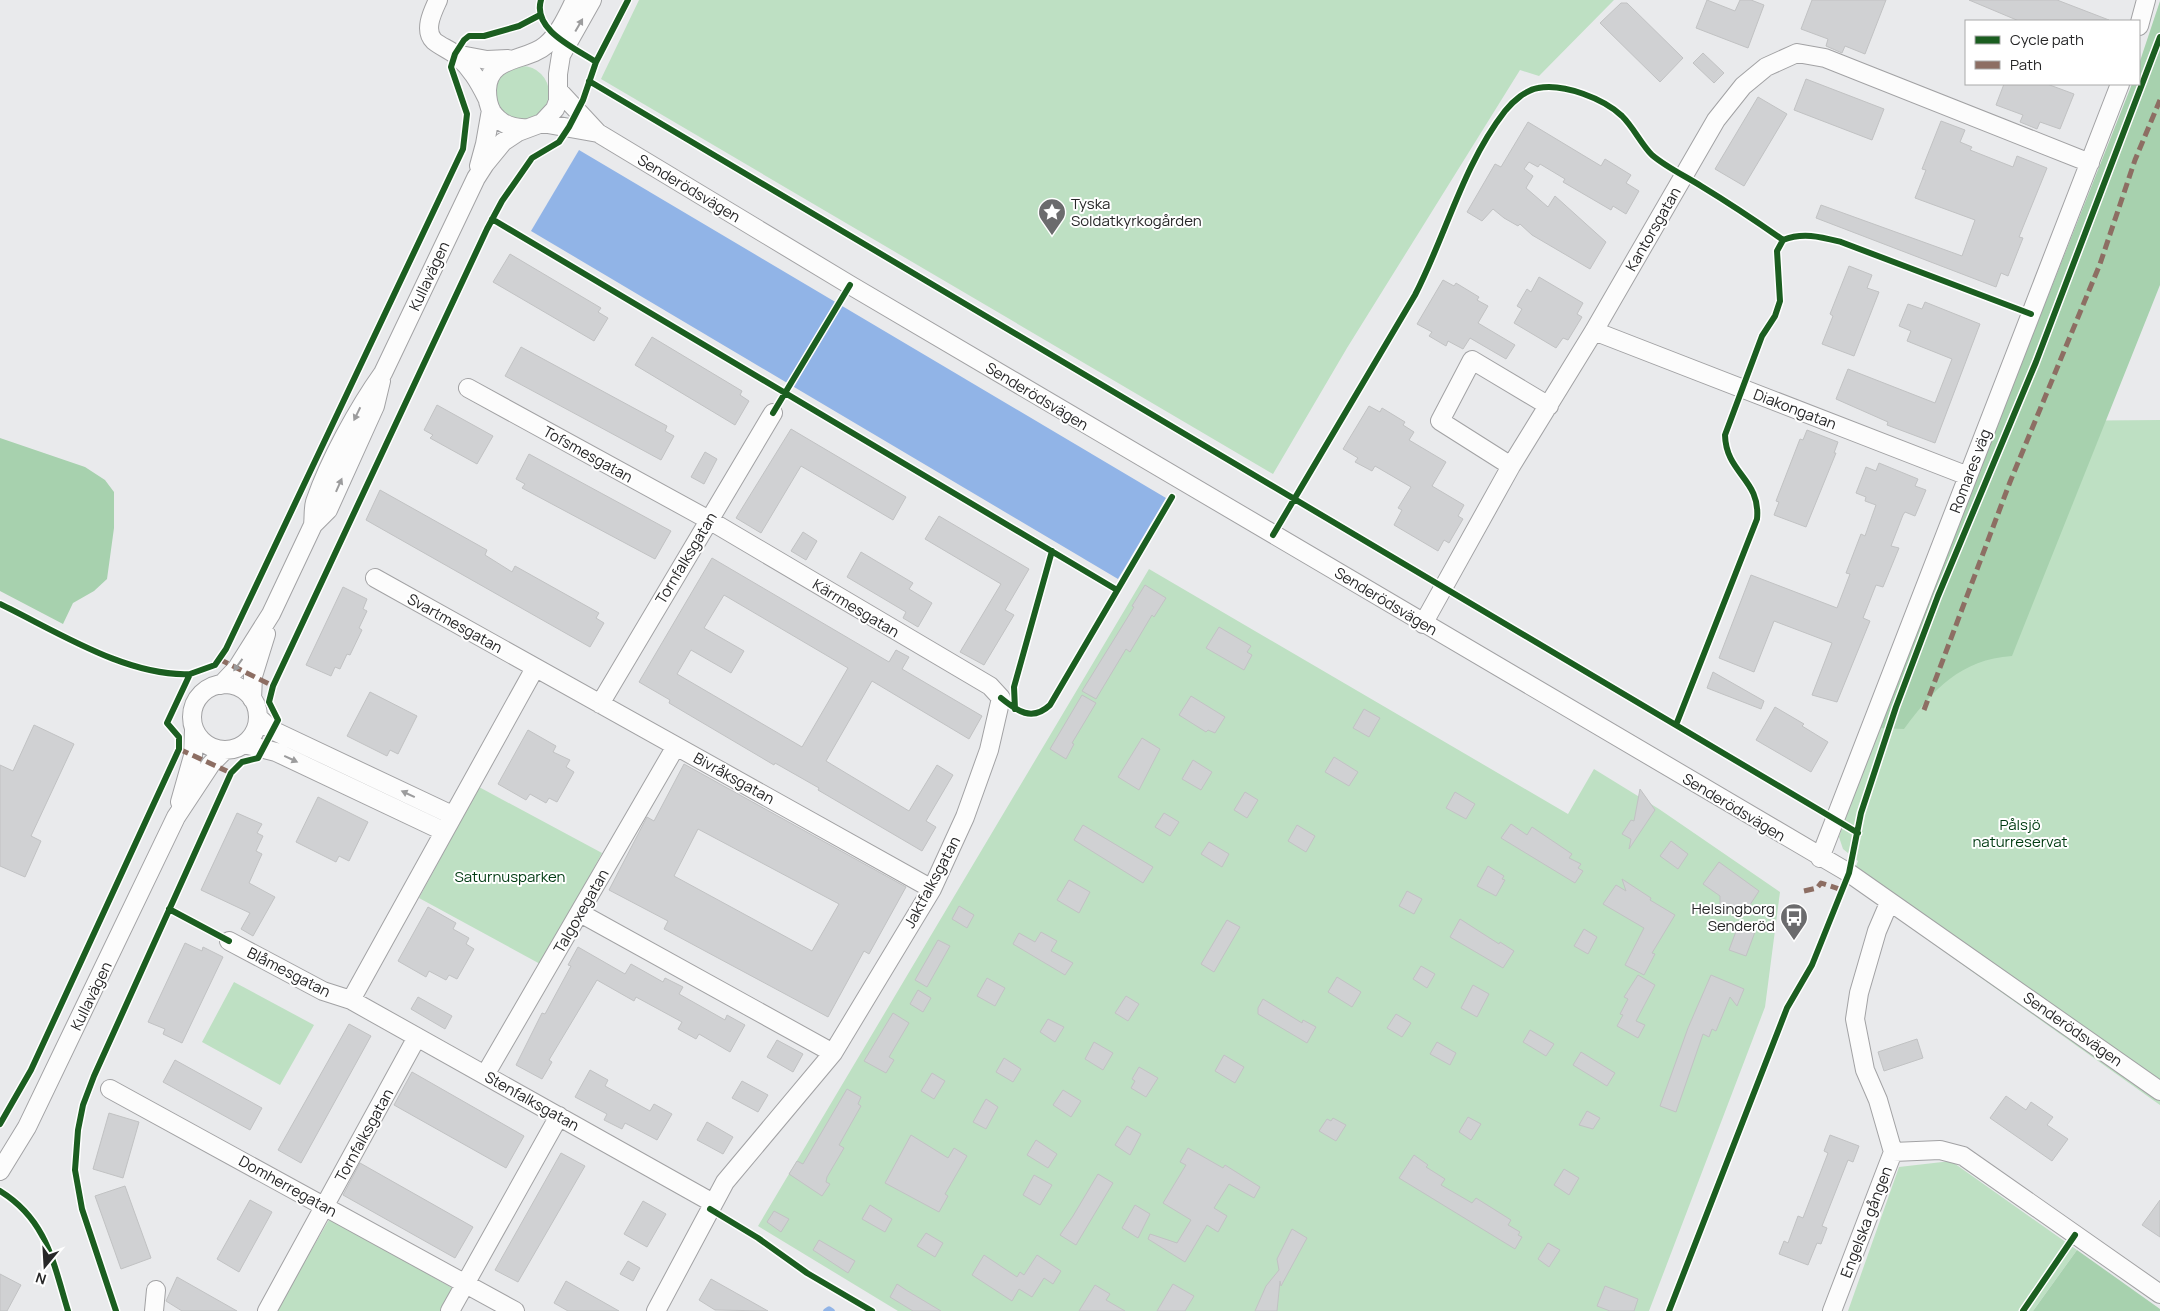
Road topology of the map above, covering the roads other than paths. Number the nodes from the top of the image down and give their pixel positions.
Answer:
1 (438, 0) edge
2 (575, 0) edge
3 (592, 0) edge
4 (2146, 0) edge
5 (2140, 22) edge
6 (455, 54) junction
7 (514, 58) junction
8 (2120, 85) edge
9 (558, 87) junction
10 (489, 104) junction
11 (535, 126) junction
12 (598, 132) junction
13 (2090, 163) junction
14 (476, 178) junction
15 (1594, 331) junction
16 (468, 388) dead end
17 (1549, 406) junction
18 (773, 413) dead end
19 (1511, 466) junction
20 (1968, 476) junction
21 (708, 520) junction
22 (375, 578) dead end
23 (271, 614) junction
24 (1423, 624) junction
25 (535, 668) junction
26 (221, 684) junction
27 (1001, 698) joint
28 (252, 699) junction
29 (600, 704) junction
30 (258, 718) junction
31 (194, 730) junction
32 (244, 744) junction
33 (676, 746) junction
34 (225, 750) junction
35 (452, 815) junction
36 (176, 817) junction
37 (443, 832) junction
38 (1820, 858) junction
39 (932, 889) junction
40 (1889, 903) junction
41 (580, 912) junction
42 (229, 941) dead end
43 (351, 1000) junction
44 (417, 1037) junction
45 (832, 1053) junction
46 (485, 1075) junction
47 (110, 1089) dead end
48 (2160, 1091) edge
49 (559, 1116) junction
50 (1893, 1152) junction
51 (3, 1167) edge
52 (713, 1203) junction
53 (324, 1206) junction
54 (465, 1283) junction
55 (156, 1290) dead end
56 (2160, 1294) edge
57 (154, 1311) edge
58 (267, 1311) edge
59 (450, 1311) edge
60 (515, 1311) edge
61 (656, 1311) edge
62 (1832, 1311) edge

1 - 6 street
2 - 7 street, Kullavägen
9 -> 3 street, Kullavägen
4 - 5 street
6 - 7 street
6 - 10 street
7 - 9 street
7 - 10 street, Kullavägen
8 - 13 street, Romares väg
9 - 11 street, Kullavägen
9 - 12 street, Senderödsvägen
10 - 11 street
10 - 14 street, Kullavägen
11 - 12 street, Senderödsvägen
11 - 14 street, Kullavägen
12 - 24 street, Senderödsvägen
13 - 15 street, Kantorsgatan
13 - 20 street, Romares väg
14 - 23 street, Kullavägen
15 - 17 street, Kantorsgatan
15 - 20 street, Diakongatan
16 - 21 street, Tofsmesgatan
17 - 19 street, Kantorsgatan
17 - 19 street
18 - 21 street, Tornfalksgatan
19 - 24 street, Kantorsgatan
20 - 38 street, Romares väg
21 - 27 street, Kärrmesgatan
21 - 29 street, Tornfalksgatan
22 - 25 street, Svartmesgatan
23 -> 26 street, Kullavägen
23 - 28 street, Kullavägen
24 - 38 street, Senderödsvägen
25 - 29 street, Bivråksgatan
25 - 35 street
26 - 28 street
26 - 31 street, Kullavägen
27 - 39 street, Jaktfalksgatan
28 - 30 street, Kullavägen
29 - 33 street, Bivråksgatan
30 - 32 street
35 -> 30 street
31 - 34 street
31 - 36 street, Kullavägen
32 - 34 street, Kullavägen
32 -> 37 street
33 - 39 street, Bivråksgatan
33 - 41 street, Talgoxegatan
34 - 36 street, Kullavägen
35 - 37 street
36 - 51 street, Kullavägen
37 - 43 street
38 - 40 street, Senderödsvägen
39 - 45 street, Jaktfalksgatan
40 - 48 street, Senderödsvägen
40 - 50 street, Engelska gången
41 - 45 street
41 - 46 street, Talgoxegatan
42 - 43 street, Blåmesgatan
43 - 44 street, Stenfalksgatan
44 - 46 street, Stenfalksgatan
44 - 53 street, Tornfalksgatan
45 - 52 street, Jaktfalksgatan
46 - 49 street, Stenfalksgatan
47 - 53 street, Domherregatan
49 - 52 street, Stenfalksgatan
49 - 54 street
50 - 56 street
50 - 62 street, Engelska gången
52 - 61 street, Jaktfalksgatan
53 - 54 street, Domherregatan
53 - 58 street, Tornfalksgatan
54 - 59 street
54 - 60 street, Domherregatan
55 - 57 street

